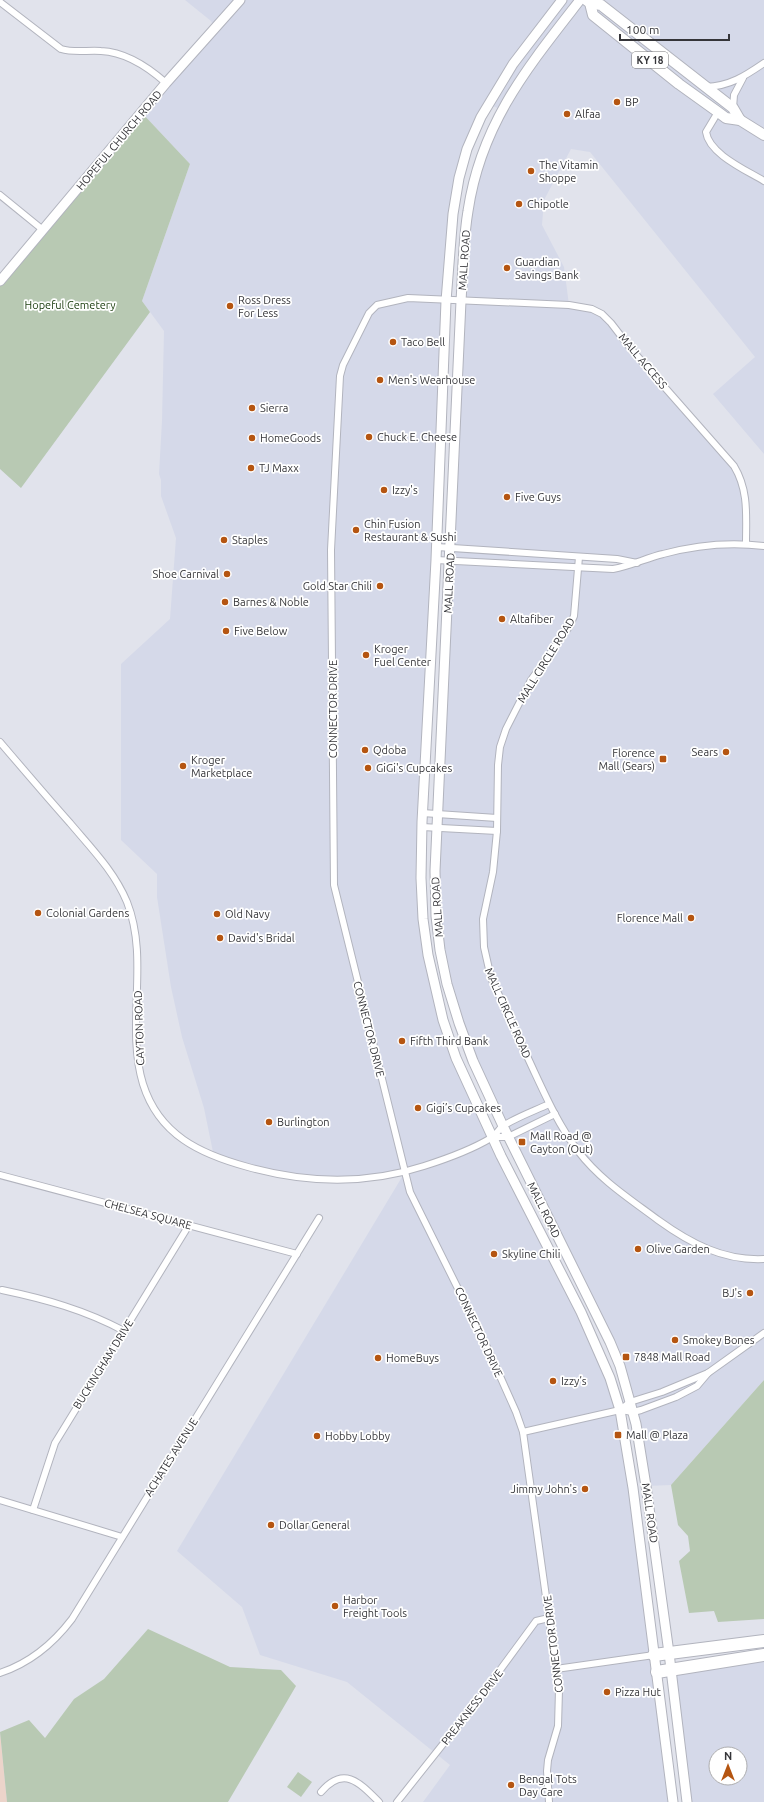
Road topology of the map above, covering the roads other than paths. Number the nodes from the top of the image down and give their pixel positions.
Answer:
1 (240, 0) edge
2 (562, 0) edge
3 (585, 1) edge
4 (0, 2) edge
5 (764, 63) edge
6 (743, 78) junction
7 (166, 83) junction
8 (705, 87) junction
9 (732, 108) junction
10 (718, 112) junction
11 (740, 120) junction
12 (764, 135) edge
13 (764, 181) edge
14 (0, 195) edge
15 (43, 230) junction
16 (0, 281) edge
17 (446, 301) junction
18 (461, 301) junction
19 (746, 544) junction
20 (764, 546) edge
21 (437, 547) junction
22 (451, 548) junction
23 (579, 557) junction
24 (436, 560) junction
25 (450, 561) junction
26 (638, 563) junction
27 (578, 567) junction
28 (0, 742) edge
29 (422, 813) junction
30 (438, 815) junction
31 (497, 818) junction
32 (422, 827) junction
33 (437, 828) junction
34 (497, 831) junction
35 (549, 1104) junction
36 (555, 1114) junction
37 (503, 1126) junction
38 (493, 1137) junction
39 (508, 1138) junction
40 (405, 1172) junction
41 (0, 1175) edge
42 (319, 1218) dead end
43 (189, 1225) junction
44 (297, 1254) junction
45 (764, 1259) edge
46 (2, 1290) dead end
47 (124, 1331) junction
48 (764, 1333) edge
49 (708, 1373) junction
50 (630, 1402) junction
51 (620, 1410) junction
52 (633, 1412) junction
53 (523, 1432) junction
54 (0, 1500) edge
55 (33, 1510) junction
56 (122, 1537) junction
57 (549, 1618) junction
58 (764, 1641) edge
59 (670, 1653) junction
60 (654, 1655) junction
61 (764, 1655) edge
62 (556, 1669) junction
63 (672, 1670) junction
64 (657, 1672) junction
65 (0, 1673) edge
66 (321, 1792) dead end
67 (380, 1802) edge
68 (397, 1802) edge
69 (549, 1802) edge
70 (673, 1802) edge
71 (688, 1802) edge

1 - 7 main road, HOPEFUL CHURCH ROAD
2 - 17 main road, MALL ROAD
3 - 8 main road, KY 18
3 - 10 main road, KY 18
3 - 18 main road, MALL ROAD
4 - 7 street
5 - 6 street
6 - 8 street
6 - 9 street
7 - 15 main road, HOPEFUL CHURCH ROAD
8 - 9 main road, KY 18
9 - 11 main road, KY 18
10 - 11 main road, KY 18
10 - 13 street
11 - 12 main road, KY 18
14 - 15 street
15 - 16 main road, HOPEFUL CHURCH ROAD
17 - 18 street, MALL ACCESS
17 - 21 main road, MALL ROAD
17 - 40 street, CONNECTOR DRIVE
18 - 19 street, MALL ACCESS
18 - 22 main road, MALL ROAD
19 - 20 street
19 - 26 street
21 - 22 street
21 - 24 main road, MALL ROAD
22 - 23 street
22 - 25 main road, MALL ROAD
23 - 26 street
23 - 27 street, MALL CIRCLE ROAD
24 - 25 street
24 - 29 main road, MALL ROAD
25 - 27 street
25 - 30 main road, MALL ROAD
26 - 27 street
27 - 31 street, MALL CIRCLE ROAD
28 - 40 street, CAYTON ROAD
29 - 30 street
29 - 32 main road, MALL ROAD
30 - 31 street
30 - 33 main road, MALL ROAD
31 - 34 street, MALL CIRCLE ROAD
32 - 33 street
32 - 38 main road, MALL ROAD
33 - 34 street
33 - 37 main road, MALL ROAD
34 - 35 street, MALL CIRCLE ROAD
35 - 36 street, MALL CIRCLE ROAD
35 - 37 street
36 - 39 street
36 - 45 street, MALL CIRCLE ROAD
37 - 38 street
37 - 39 main road, MALL ROAD
38 - 39 street
38 - 40 street, CAYTON ROAD
38 - 51 main road, MALL ROAD
39 - 50 main road, MALL ROAD
40 - 53 street, CONNECTOR DRIVE
41 - 43 street, CHELSEA SQUARE
42 - 44 street, ACHATES AVENUE
43 - 44 street, CHELSEA SQUARE
43 - 47 street, BUCKINGHAM DRIVE
44 - 56 street, ACHATES AVENUE
46 - 47 street
47 - 55 street, BUCKINGHAM DRIVE
48 - 49 street
49 - 50 street
49 - 52 street
50 - 51 street
50 - 52 main road, MALL ROAD
51 - 52 street
51 - 53 street
51 - 60 main road, MALL ROAD
52 - 59 main road, MALL ROAD
53 - 57 street, CONNECTOR DRIVE
54 - 55 street
55 - 56 street
56 - 65 street, ACHATES AVENUE
57 - 62 street, CONNECTOR DRIVE
57 - 68 street, PREAKNESS DRIVE
58 - 59 highway
59 - 60 highway
59 - 63 main road, MALL ROAD
60 - 62 street
60 - 64 main road, MALL ROAD
61 - 63 highway
62 - 69 street, CONNECTOR DRIVE
63 - 64 highway
63 - 71 main road, MALL ROAD
64 - 70 main road, MALL ROAD
66 - 67 street

